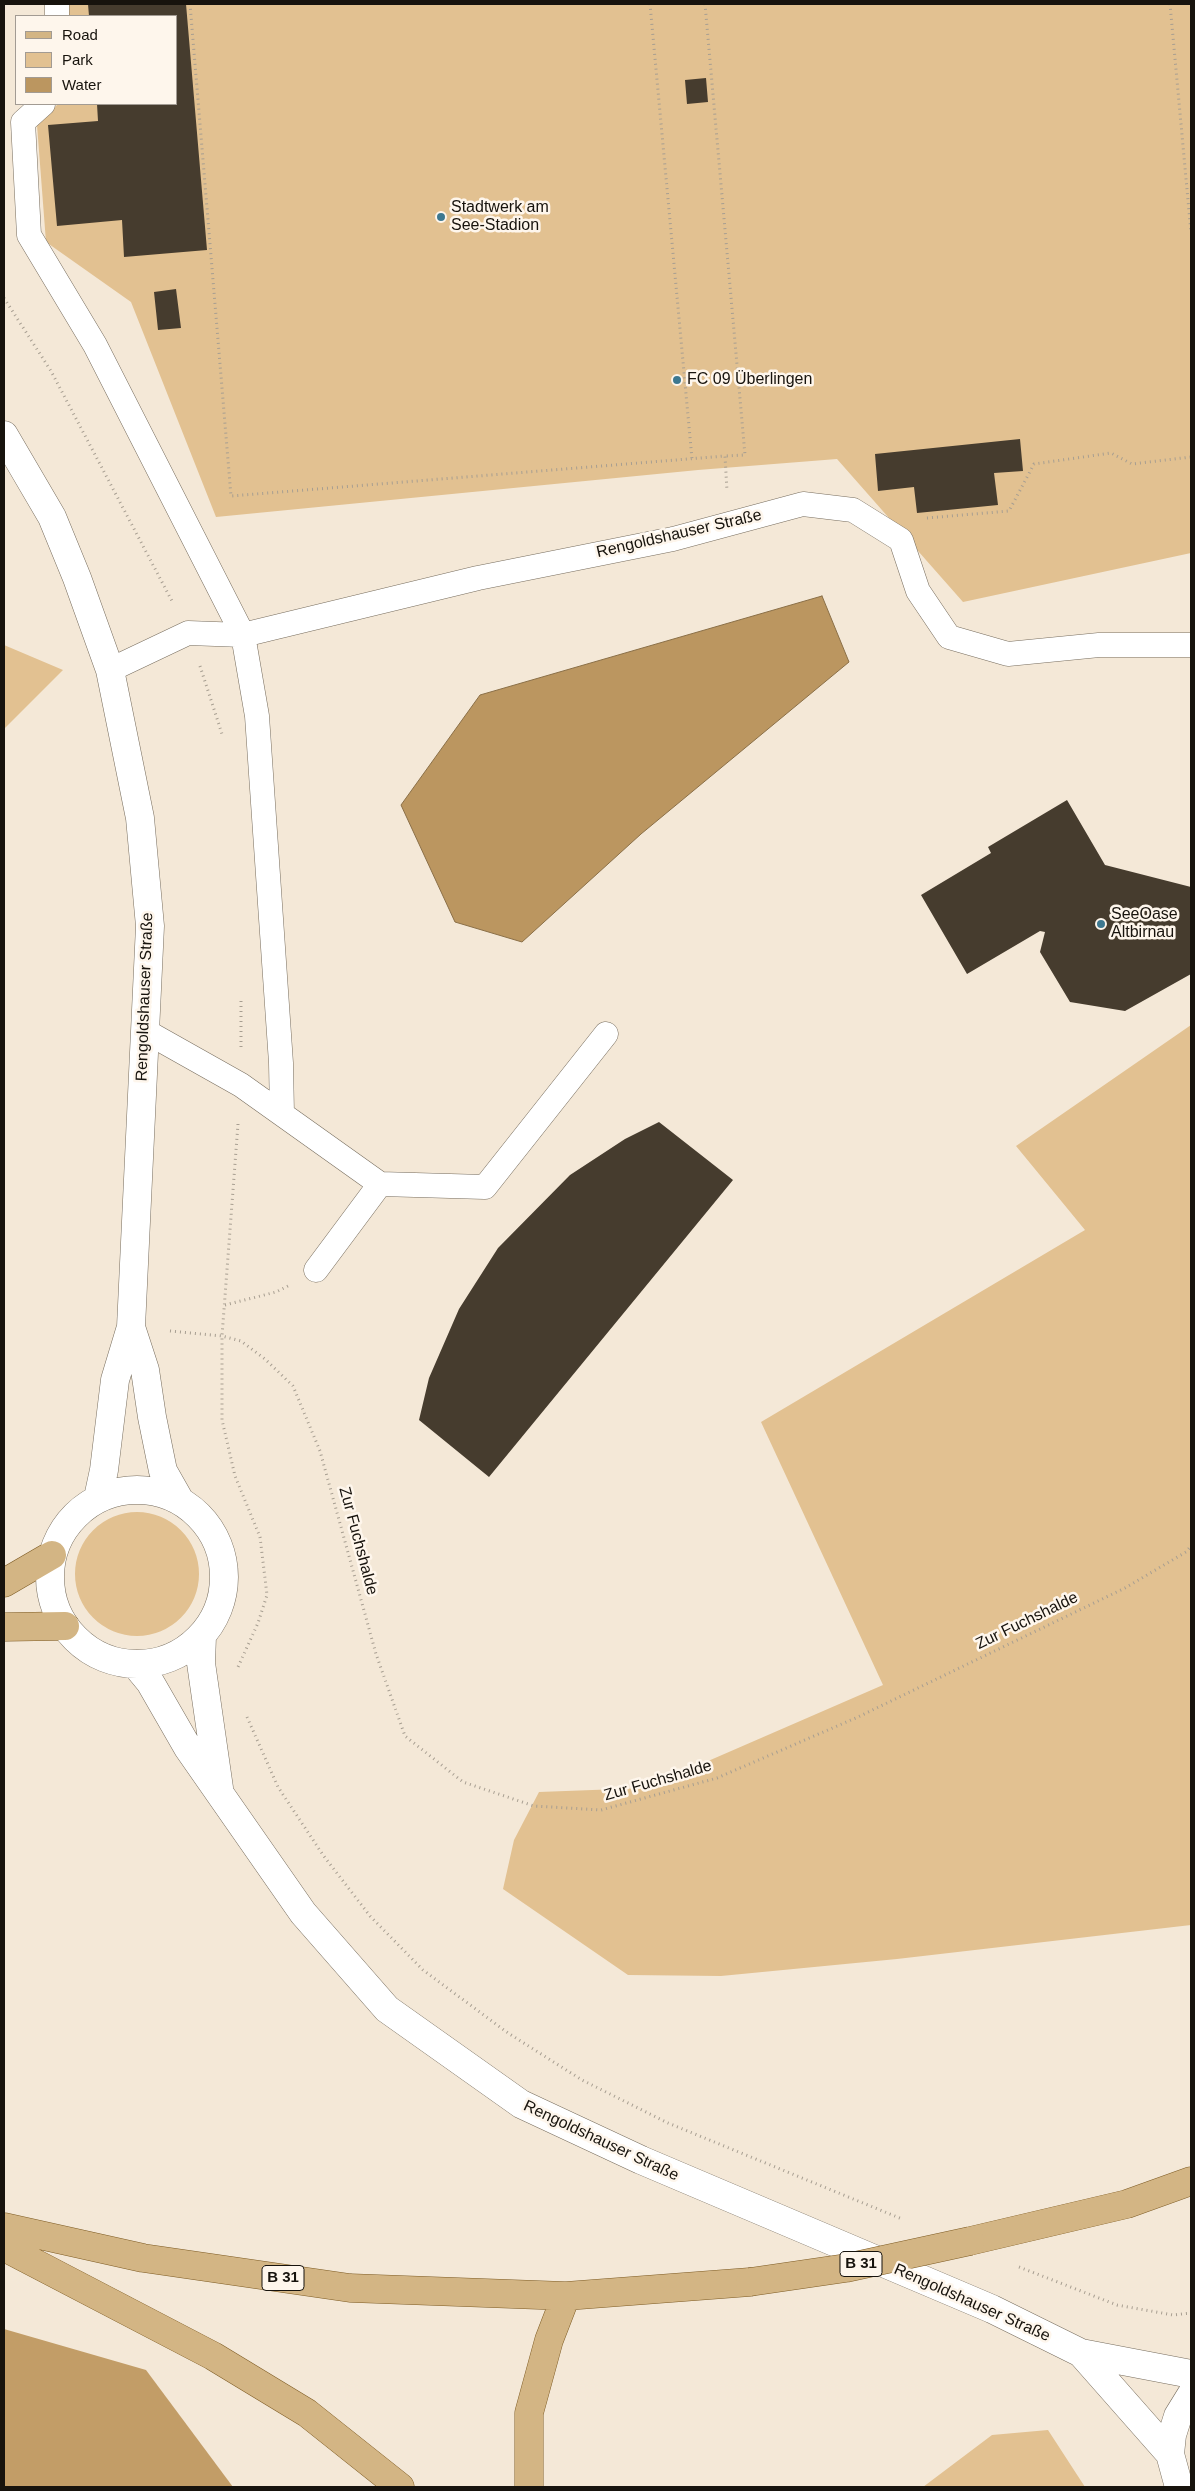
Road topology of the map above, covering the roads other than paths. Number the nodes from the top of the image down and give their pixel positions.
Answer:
1 (41, 105) edge
2 (4, 435) edge
3 (243, 635) junction
4 (1191, 645) edge
5 (110, 670) junction
6 (145, 1031) junction
7 (606, 1034) dead end
8 (282, 1114) junction
9 (380, 1184) junction
10 (316, 1270) road end
11 (131, 1327) junction
12 (98, 1498) junction
13 (180, 1501) junction
14 (52, 1555) junction
15 (4, 1582) edge
16 (64, 1626) junction
17 (4, 1627) edge
18 (202, 1636) junction
19 (136, 1665) junction
20 (220, 1794) junction
21 (1191, 2181) edge
22 (4, 2226) edge
23 (4, 2246) edge
24 (566, 2296) junction
25 (1081, 2353) junction
26 (1191, 2374) edge
27 (1191, 2395) edge
28 (1170, 2454) junction
29 (400, 2487) edge
30 (529, 2487) edge
31 (1179, 2487) edge

1 - 3 lane
2 - 5 street, Rengoldshauser Straße
3 - 4 lane, Rengoldshauser Straße
3 - 5 lane, Rengoldshauser Straße
3 - 8 lane
5 - 6 street, Rengoldshauser Straße
6 - 8 lane
6 - 11 street, Rengoldshauser Straße
7 - 9 lane
8 - 9 lane
9 - 10 lane
11 - 12 street, Rengoldshauser Straße
11 - 13 street, Rengoldshauser Straße
12 - 13 street, Rengoldshauser Straße
12 - 14 street, Rengoldshauser Straße
13 - 18 street, Rengoldshauser Straße
14 - 15 main road
14 - 16 street, Rengoldshauser Straße
16 - 17 main road
16 - 19 street, Rengoldshauser Straße
18 - 19 street, Rengoldshauser Straße
18 - 20 street, Rengoldshauser Straße
19 - 20 street, Rengoldshauser Straße
20 - 25 street, Rengoldshauser Straße
21 - 24 main road, B 31, bridge
22 - 24 main road, B 31
23 - 29 main road
24 - 30 main road
25 - 26 street, Rengoldshauser Straße
25 - 28 street, Rengoldshauser Straße
27 - 28 street, Rengoldshauser Straße
28 - 31 street, Rengoldshauser Straße

